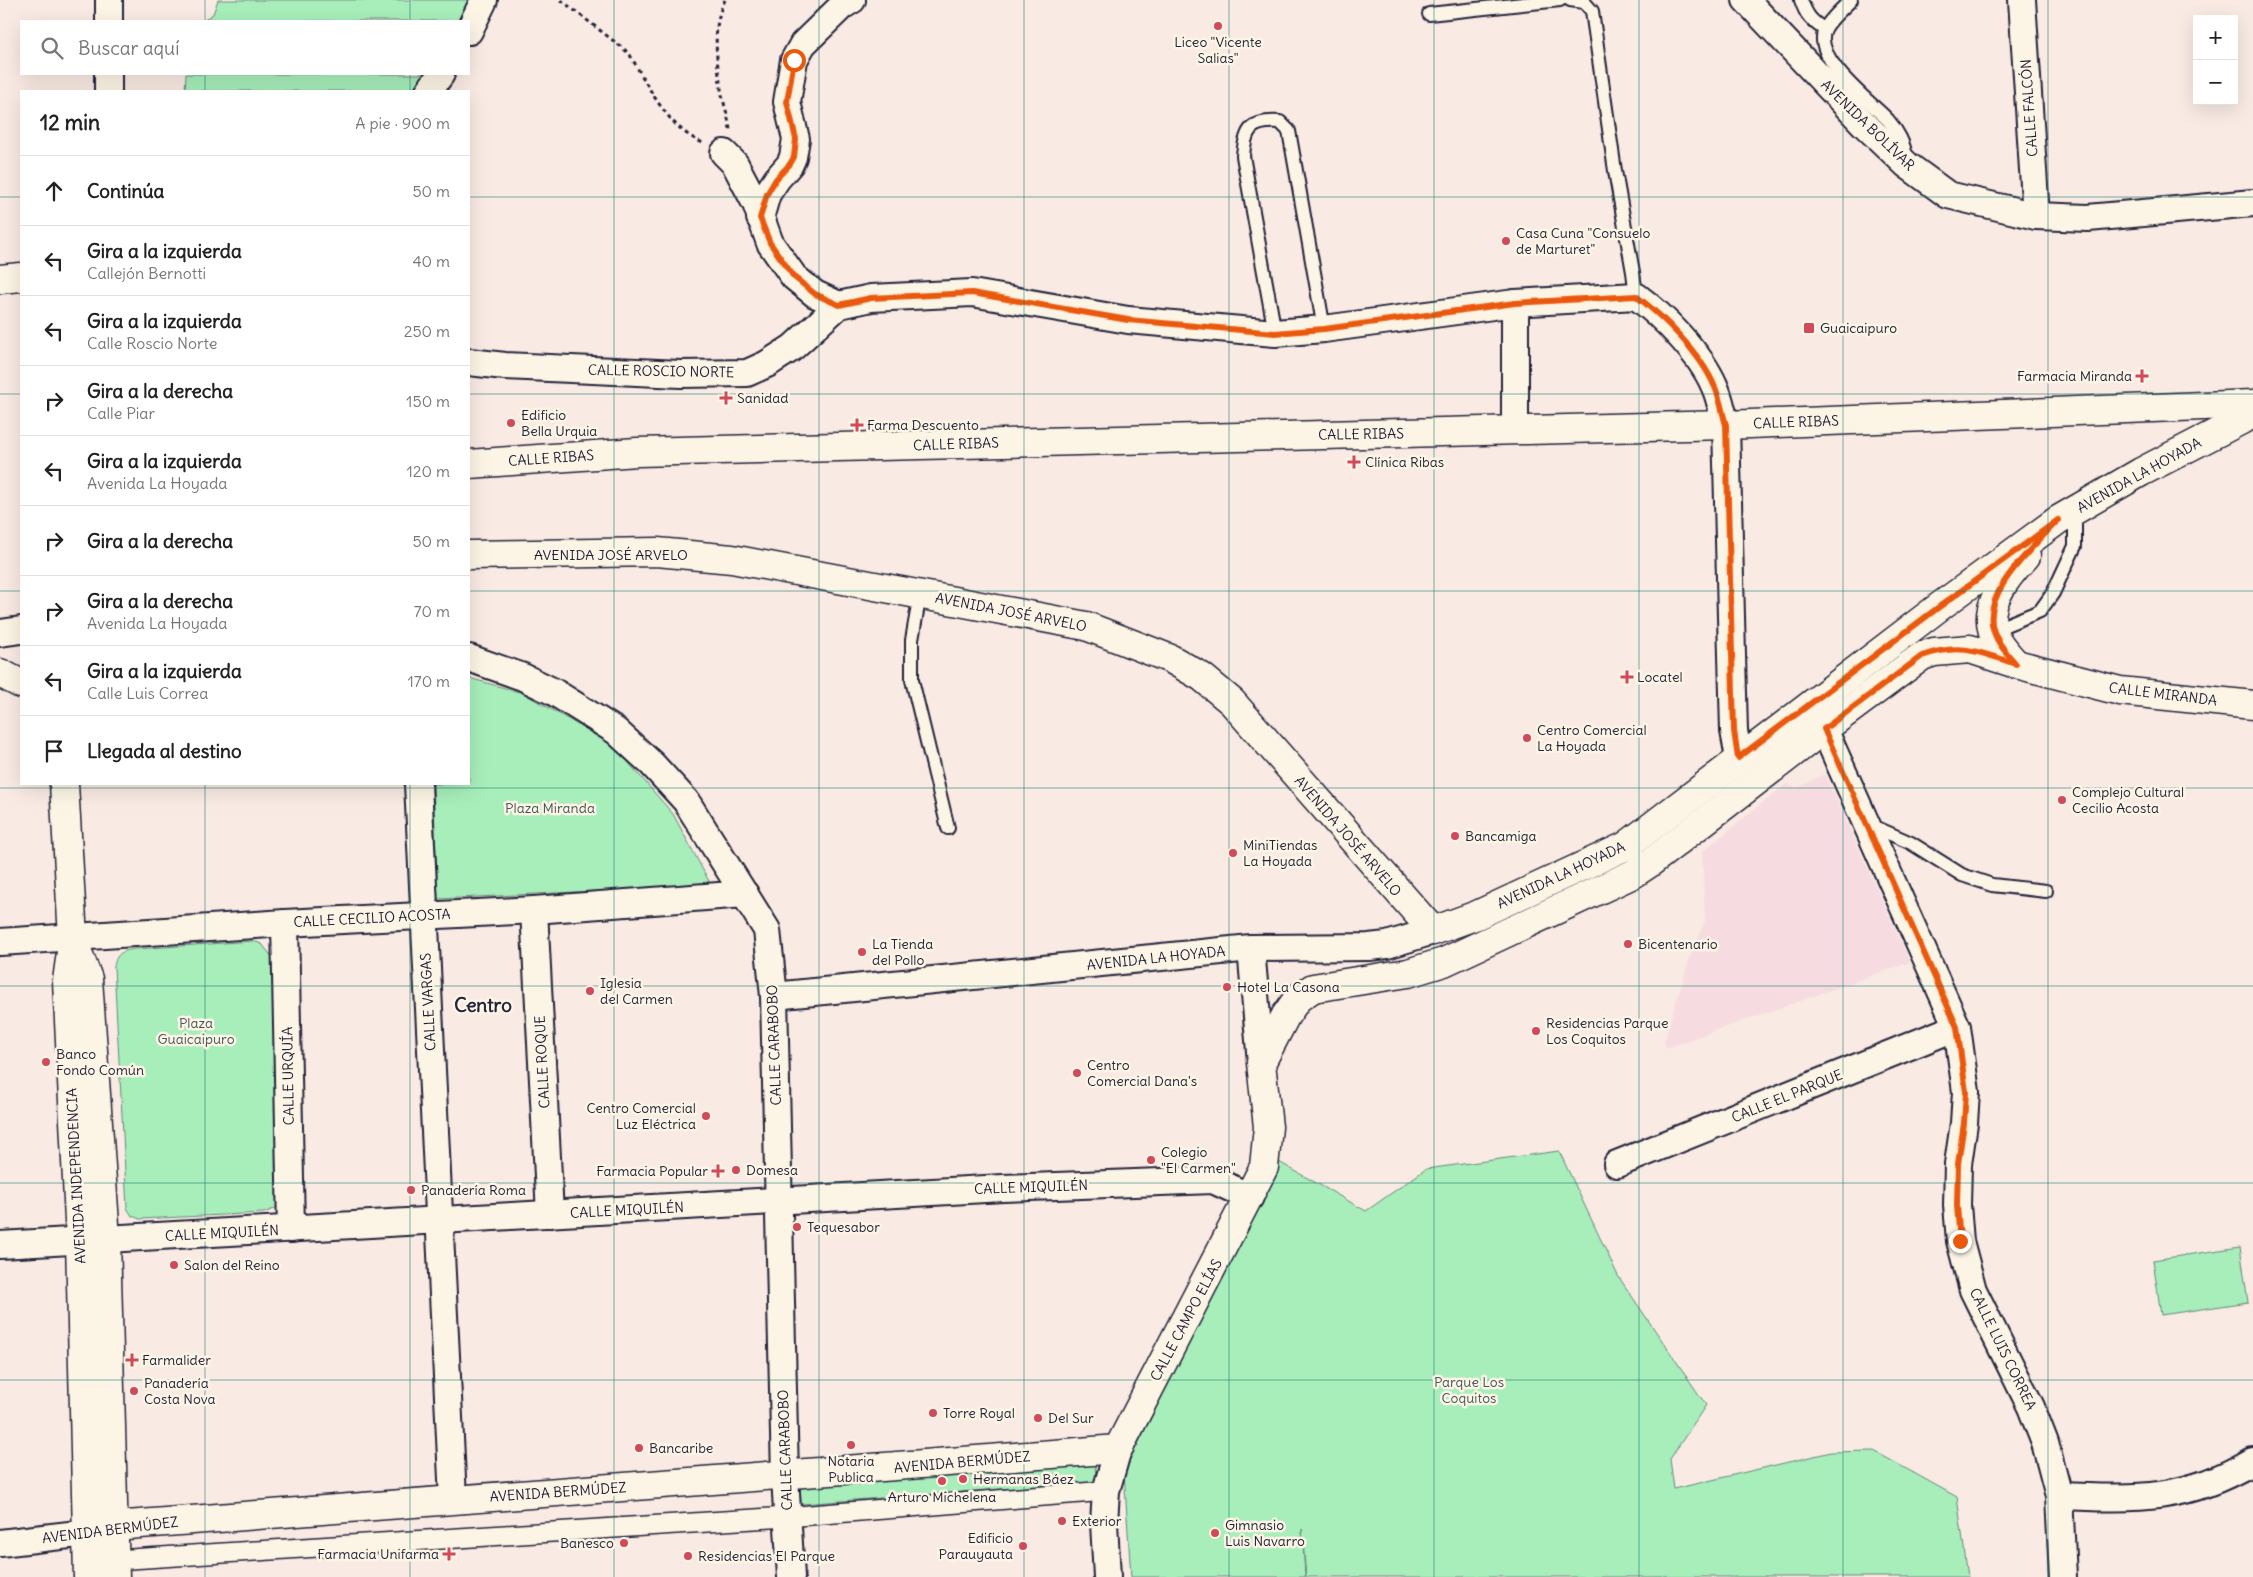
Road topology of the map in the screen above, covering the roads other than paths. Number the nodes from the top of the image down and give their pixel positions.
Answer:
1 (109, 0) edge
2 (484, 0) edge
3 (852, 0) edge
4 (1560, 0) edge
5 (1570, 0) edge
6 (1746, 0) edge
7 (1801, 0) edge
8 (1851, 0) edge
9 (2022, 0) edge
10 (1429, 14) dead end
11 (108, 20) edge
12 (470, 29) edge
13 (1824, 29) junction
14 (108, 75) edge
15 (440, 75) edge
16 (108, 90) edge
17 (430, 90) edge
18 (727, 157) road end
19 (1907, 165) junction
20 (2253, 203) edge
21 (2036, 216) junction
22 (760, 218) junction
23 (20, 277) edge
24 (0, 279) edge
25 (1636, 296) junction
26 (1515, 303) junction
27 (839, 305) junction
28 (1324, 329) junction
29 (1275, 333) junction
30 (470, 362) edge
31 (2253, 404) edge
32 (2253, 414) edge
33 (1726, 425) junction
34 (1516, 430) junction
35 (470, 464) edge
36 (2066, 516) junction
37 (470, 555) edge
38 (920, 594) junction
39 (20, 630) edge
40 (1993, 630) junction
41 (0, 633) edge
42 (470, 658) edge
43 (2016, 664) junction
44 (0, 673) edge
45 (20, 683) edge
46 (2253, 705) edge
47 (1824, 729) junction
48 (1738, 758) junction
49 (64, 785) edge
50 (418, 785) edge
51 (1866, 823) junction
52 (948, 828) dead end
53 (2046, 891) dead end
54 (745, 894) junction
55 (534, 910) junction
56 (424, 916) junction
57 (285, 923) junction
58 (1433, 931) junction
59 (73, 938) junction
60 (0, 942) edge
61 (1251, 948) junction
62 (774, 996) junction
63 (1957, 1027) junction
64 (1260, 1063) junction
65 (1617, 1164) dead end
66 (1250, 1197) junction
67 (779, 1201) junction
68 (550, 1214) junction
69 (440, 1220) junction
70 (291, 1229) junction
71 (93, 1239) junction
72 (0, 1245) edge
73 (1118, 1449) junction
74 (2253, 1461) edge
75 (785, 1477) junction
76 (1106, 1491) junction
77 (2059, 1496) junction
78 (453, 1499) junction
79 (786, 1518) junction
80 (114, 1526) junction
81 (87, 1533) junction
82 (0, 1543) edge
83 (115, 1568) edge
84 (88, 1577) edge
85 (791, 1577) edge
86 (1107, 1577) edge
87 (2063, 1577) edge

1 - 11 street
2 - 12 street
3 - 22 street
4 - 10 lane
5 - 25 lane
6 - 19 street, AVENIDA BOLÍVAR
7 - 13 lane
8 - 13 lane
9 - 21 street, CALLE FALCÓN
13 - 19 lane
14 - 16 street
15 - 17 street
18 - 22 street
19 - 21 street, AVENIDA BOLÍVAR
20 - 21 street, AVENIDA BOLÍVAR
22 - 27 street
23 - 24 street
25 - 26 street
25 - 33 street
26 - 28 street
26 - 34 street
27 - 29 street
27 - 30 street, CALLE ROSCIO NORTE
28 - 29 street
28 - 29 lane
31 - 33 street, CALLE RIBAS
32 - 36 street, AVENIDA LA HOYADA
33 - 34 street, CALLE RIBAS
33 - 48 street
34 - 35 street, CALLE RIBAS
36 - 40 street
36 - 40 lane
36 - 48 street, AVENIDA LA HOYADA
37 - 38 street, AVENIDA JOSÉ ARVELO
38 - 52 lane
38 - 58 street, AVENIDA JOSÉ ARVELO
39 - 41 street
40 - 43 street
42 - 54 street, CALLE CARABOBO
43 - 46 street, CALLE MIRANDA
43 - 47 street, AVENIDA LA HOYADA
44 - 45 street
47 - 51 street, CALLE LUIS CORREA
47 - 64 street, AVENIDA LA HOYADA
48 - 58 street, AVENIDA LA HOYADA
49 - 59 street, AVENIDA INDEPENDENCIA
50 - 56 street, CALLE VARGAS
51 - 53 lane
51 - 63 street, CALLE LUIS CORREA
54 - 55 street, CALLE CECILIO ACOSTA
54 - 62 street, CALLE CARABOBO
55 - 56 street, CALLE CECILIO ACOSTA
55 - 68 street, CALLE ROQUE
56 - 57 street, CALLE CECILIO ACOSTA
56 - 69 street, CALLE VARGAS
57 - 59 street, CALLE CECILIO ACOSTA
57 - 70 street, CALLE URQUÍA
58 - 61 street, AVENIDA LA HOYADA
59 - 60 street, CALLE CECILIO ACOSTA
59 - 71 street, AVENIDA INDEPENDENCIA
61 - 62 street, AVENIDA LA HOYADA
61 - 64 street
62 - 67 street, CALLE CARABOBO
63 - 65 street, CALLE EL PARQUE
63 - 77 street, CALLE LUIS CORREA
64 - 66 street, CALLE CAMPO ELÍAS
66 - 67 street, CALLE MIQUILÉN
66 - 73 street, CALLE CAMPO ELÍAS
67 - 68 street, CALLE MIQUILÉN
67 - 75 street, CALLE CARABOBO
68 - 69 street, CALLE MIQUILÉN
69 - 70 street, CALLE MIQUILÉN
69 - 78 street, CALLE VARGAS
70 - 71 street, CALLE MIQUILÉN
71 - 72 street, CALLE MIQUILÉN
71 - 80 street, AVENIDA INDEPENDENCIA
71 - 81 street, AVENIDA INDEPENDENCIA
73 - 75 street, AVENIDA BERMÚDEZ
73 - 76 street, CALLE CAMPO ELÍAS
74 - 77 street
75 - 78 street, AVENIDA BERMÚDEZ
75 - 79 street, CALLE CARABOBO
76 - 79 street
76 - 86 street, CALLE CAMPO ELÍAS
77 - 87 street, CALLE LUIS CORREA
78 - 80 street, AVENIDA BERMÚDEZ
79 - 83 street
79 - 85 street, CALLE CARABOBO
80 - 81 street, AVENIDA BERMÚDEZ
80 - 83 street, AVENIDA INDEPENDENCIA
81 - 82 street, AVENIDA BERMÚDEZ
81 - 84 street, AVENIDA INDEPENDENCIA

